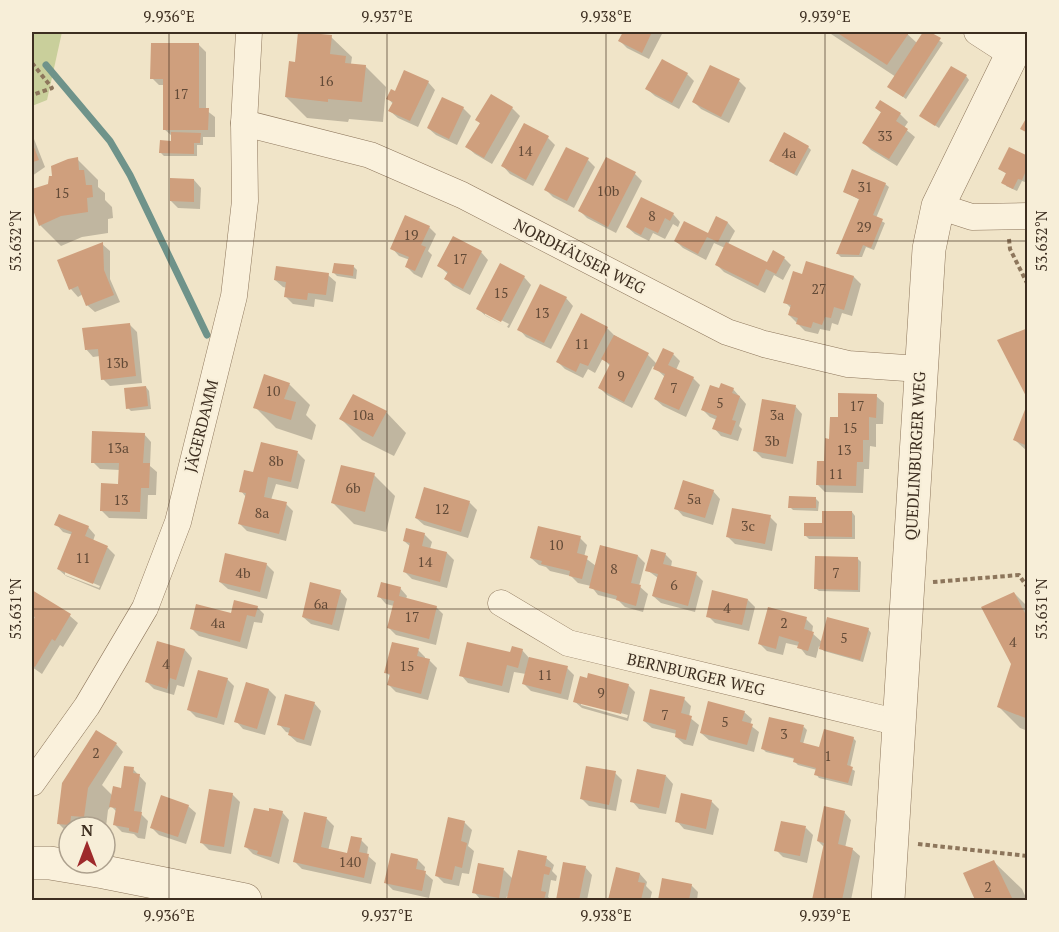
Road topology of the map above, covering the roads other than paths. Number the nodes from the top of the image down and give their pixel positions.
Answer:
1 (249, 32) edge
2 (977, 32) edge
3 (1017, 43) edge
4 (244, 123) junction
5 (938, 206) junction
6 (1017, 217) edge
7 (920, 369) junction
8 (501, 603) dead end
9 (900, 723) junction
10 (32, 783) edge
11 (32, 863) edge
12 (245, 900) edge
13 (888, 900) edge

1 - 4 street, JÄGERDAMM
2 - 3 street
3 - 5 street, QUEDLINBURGER WEG
4 - 7 street, NORDHÄUSER WEG
4 - 10 street, JÄGERDAMM
5 - 6 street
5 - 7 street, QUEDLINBURGER WEG
7 - 9 street, QUEDLINBURGER WEG
8 - 9 street, BERNBURGER WEG
9 - 13 street, QUEDLINBURGER WEG
11 - 12 street

